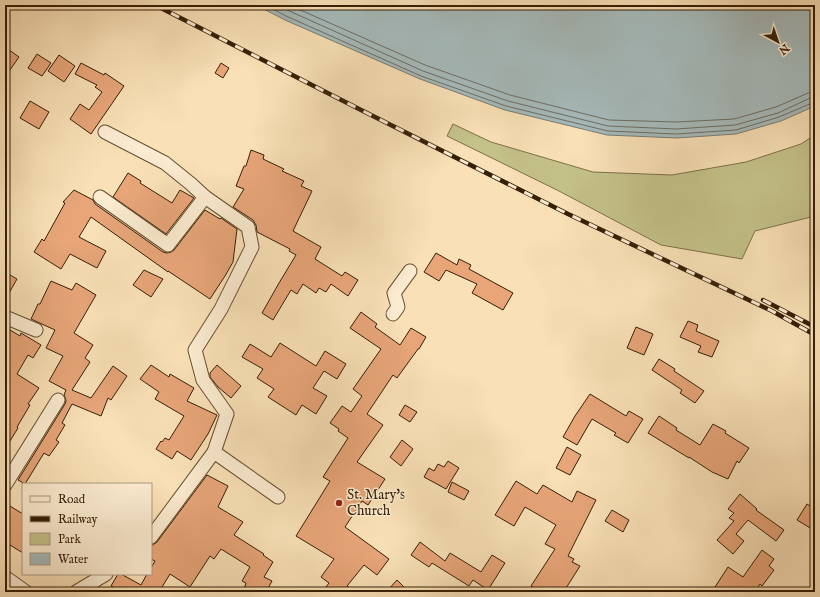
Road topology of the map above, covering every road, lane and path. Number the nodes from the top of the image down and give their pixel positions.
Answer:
1 (105, 132) dead end
2 (100, 197) dead end
3 (205, 197) junction
4 (410, 271) dead end
5 (393, 314) dead end
6 (5, 317) edge
7 (36, 330) dead end
8 (58, 400) dead end
9 (214, 452) junction
10 (5, 485) edge
11 (278, 497) dead end
12 (152, 536) edge
13 (104, 575) edge
14 (5, 577) edge
15 (26, 592) edge
16 (76, 592) edge

1 - 3 street
2 - 3 street
3 - 9 street
4 - 5 street
6 - 7 street
8 - 10 street
9 - 11 street
9 - 12 street
13 - 16 street
14 - 15 street

